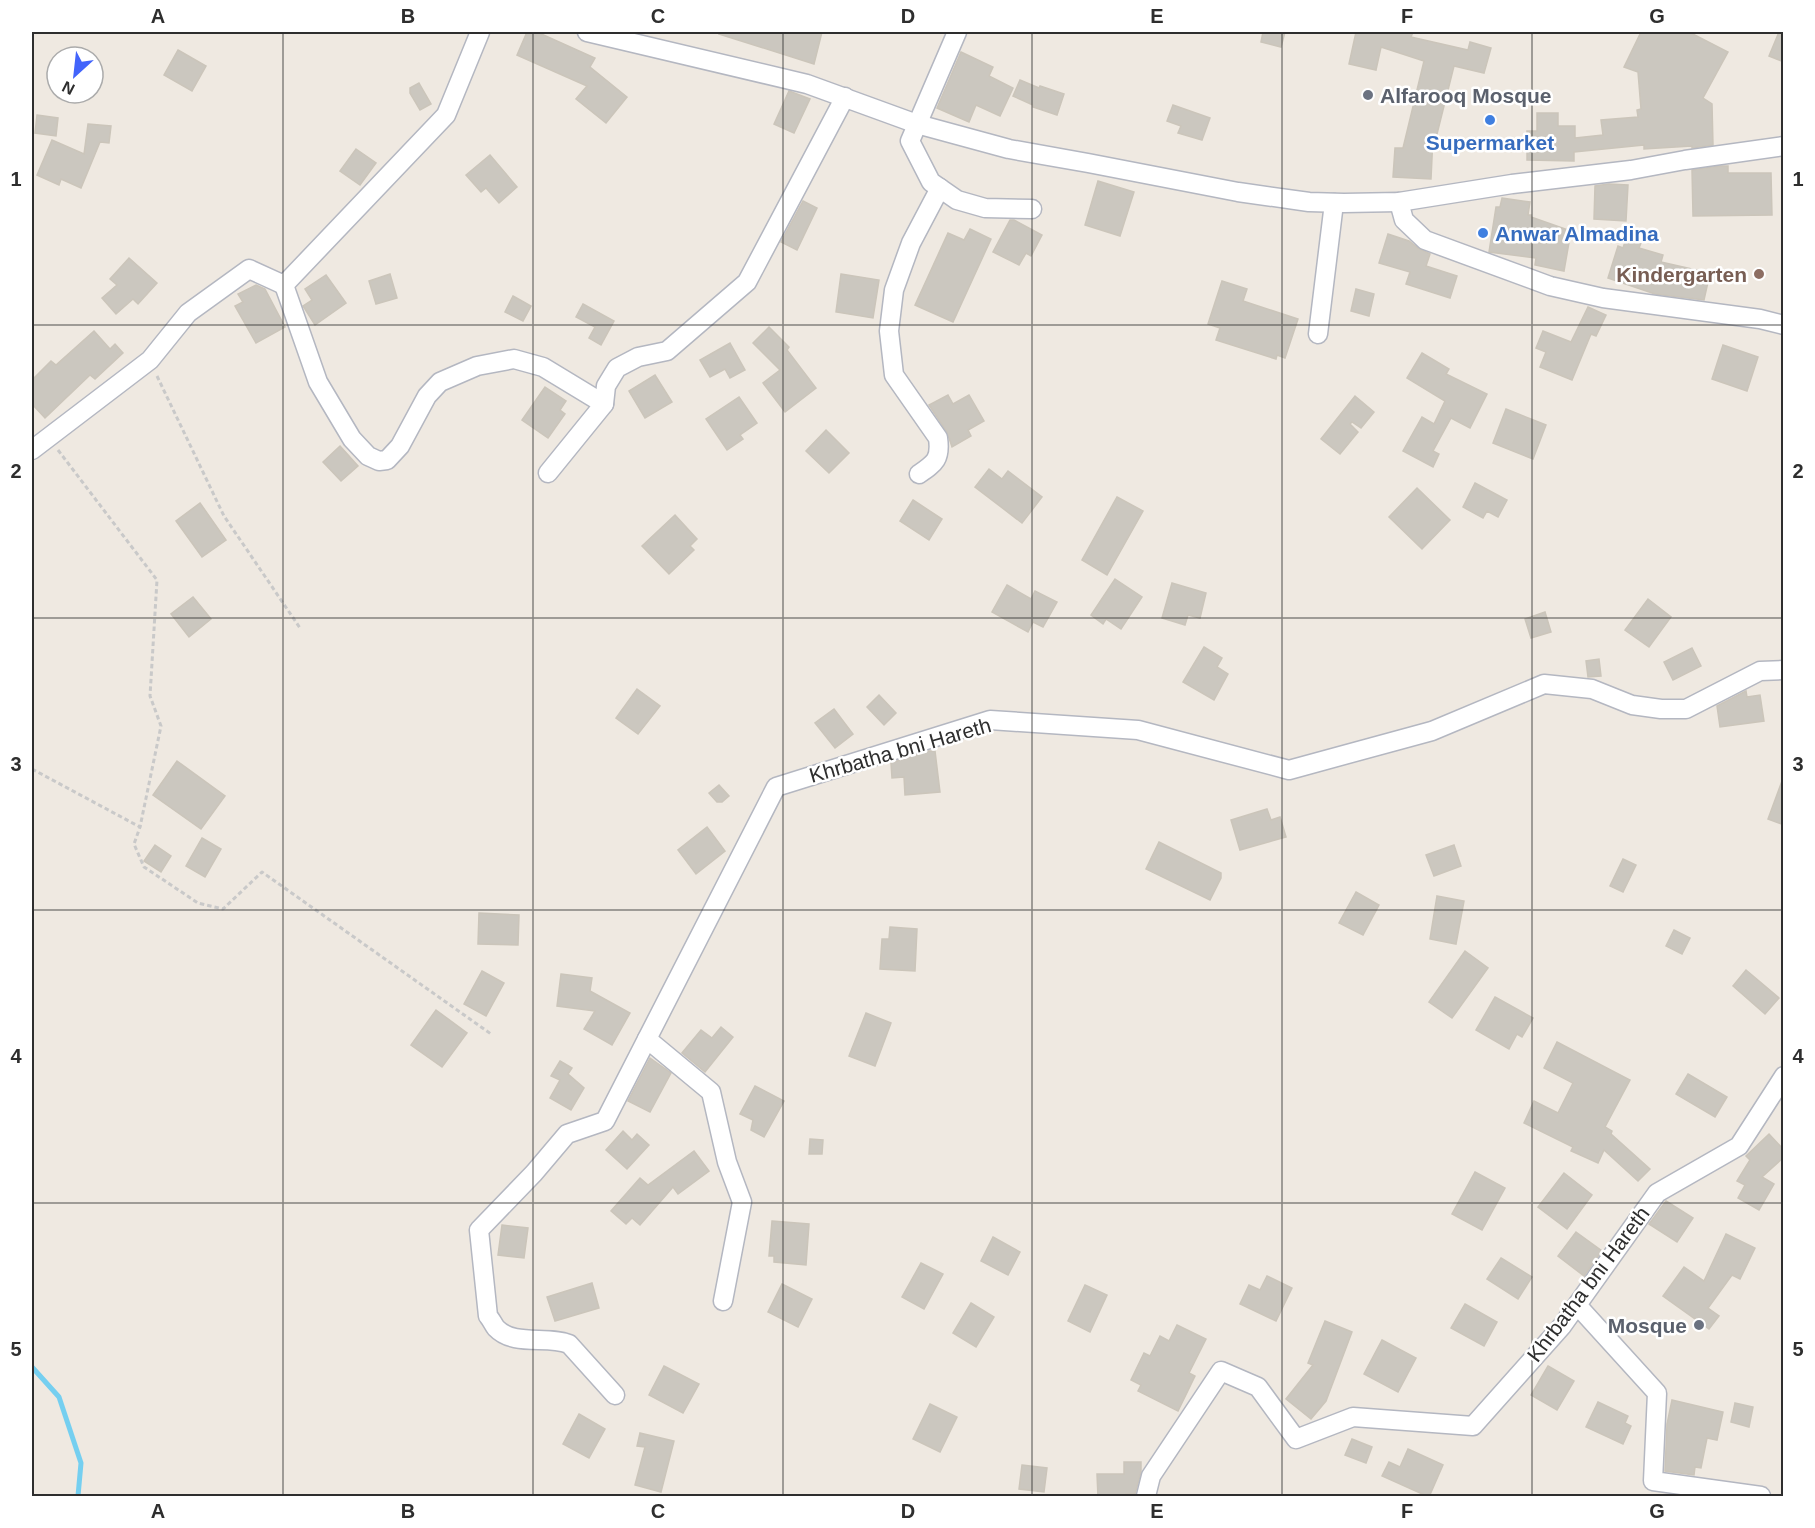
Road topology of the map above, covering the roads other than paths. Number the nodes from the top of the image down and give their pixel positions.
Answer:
1 (480, 32) edge
2 (587, 32) edge
3 (957, 32) edge
4 (845, 98) junction
5 (917, 124) junction
6 (1784, 146) edge
7 (940, 188) junction
8 (1399, 202) junction
9 (1334, 203) junction
10 (1032, 209) dead end
11 (284, 285) junction
12 (1784, 325) edge
13 (1318, 334) dead end
14 (604, 404) junction
15 (32, 450) edge
16 (548, 473) dead end
17 (919, 474) dead end
18 (1784, 670) edge
19 (647, 1039) junction
20 (1784, 1076) edge
21 (723, 1300) dead end
22 (1577, 1305) junction
23 (615, 1395) dead end
24 (1146, 1497) edge
25 (1761, 1497) edge

1 - 11 street
2 - 4 street
3 - 5 street
4 - 5 street
4 - 14 street
5 - 7 street
5 - 9 street
6 - 8 street
7 - 10 street
7 - 17 street
8 - 9 street
8 - 12 street
9 - 13 street
11 - 14 street
11 - 15 street
14 - 16 street
18 - 19 street, Khrbatha bni Hareth
19 - 21 street
19 - 23 street, Khrbatha bni Hareth
20 - 22 street, Khrbatha bni Hareth
22 - 24 street, Khrbatha bni Hareth
22 - 25 street

